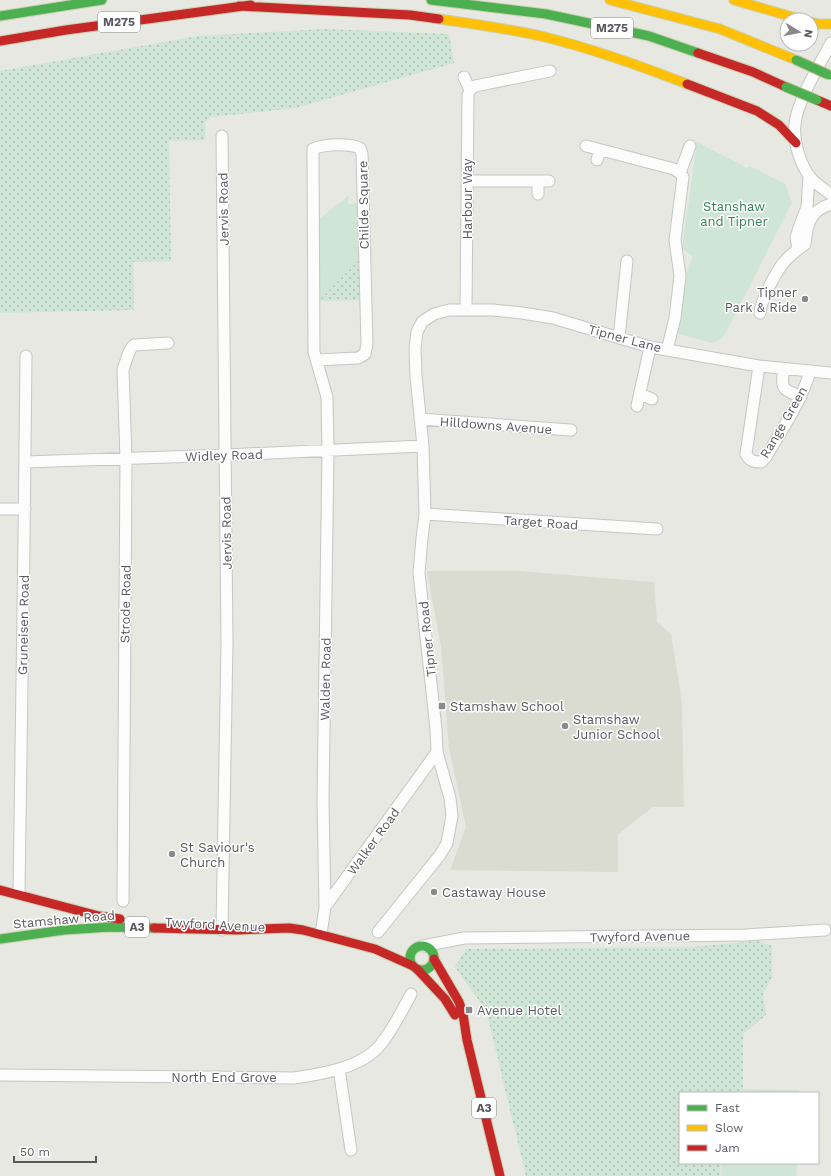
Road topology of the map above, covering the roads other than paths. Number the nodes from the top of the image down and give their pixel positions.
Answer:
1 (102, 0) edge
2 (305, 0) edge
3 (431, 0) edge
4 (610, 0) edge
5 (734, 0) edge
6 (239, 6) junction
7 (779, 13) edge
8 (0, 16) edge
9 (819, 24) edge
10 (831, 24) edge
11 (0, 41) edge
12 (831, 43) edge
13 (550, 71) dead end
14 (830, 76) edge
15 (464, 78) dead end
16 (470, 90) junction
17 (831, 106) edge
18 (222, 136) dead end
19 (796, 143) junction
20 (586, 146) dead end
21 (690, 146) dead end
22 (680, 173) junction
23 (809, 176) junction
24 (468, 181) junction
25 (538, 194) dead end
26 (831, 194) edge
27 (831, 204) edge
28 (798, 249) junction
29 (627, 261) dead end
30 (466, 309) junction
31 (760, 313) dead end
32 (422, 322) joint
33 (128, 337) dead end
34 (619, 338) junction
35 (168, 343) dead end
36 (650, 347) junction
37 (667, 350) junction
38 (128, 355) junction
39 (26, 356) dead end
40 (317, 360) junction
41 (759, 366) junction
42 (784, 369) junction
43 (810, 372) junction
44 (831, 373) edge
45 (640, 394) junction
46 (801, 397) junction
47 (652, 399) dead end
48 (637, 406) dead end
49 (420, 420) junction
50 (571, 430) dead end
51 (423, 446) junction
52 (328, 451) junction
53 (226, 455) junction
54 (126, 459) junction
55 (25, 462) junction
56 (0, 509) edge
57 (25, 509) junction
58 (425, 514) junction
59 (657, 529) dead end
60 (437, 752) junction
61 (0, 890) edge
62 (19, 894) junction
63 (38, 899) junction
64 (123, 901) dead end
65 (325, 907) junction
66 (52, 913) dead end
67 (52, 923) dead end
68 (222, 926) junction
69 (825, 930) dead end
70 (378, 932) dead end
71 (39, 933) junction
72 (321, 934) junction
73 (0, 939) edge
74 (455, 939) junction
75 (420, 946) junction
76 (375, 949) junction
77 (434, 957) junction
78 (415, 968) junction
79 (411, 994) dead end
80 (467, 1040) junction
81 (339, 1069) junction
82 (0, 1075) edge
83 (351, 1150) dead end
84 (500, 1176) edge

1 - 8 main road, M275
2 - 6 main road, M275
3 - 17 main road, M275, bridge
4 - 14 main road, M275, bridge
5 - 7 main road
6 - 11 main road, M275
6 - 19 main road, M275
9 - 10 main road
12 - 19 street
13 - 16 street
15 - 16 street
16 - 24 street, Harbour Way
18 - 53 street, Jervis Road
19 - 23 street
20 - 22 street
21 - 22 street
22 - 37 street
23 - 26 street
23 - 28 street
24 - 25 street
24 - 30 street, Harbour Way
27 - 28 street
28 - 31 street
29 - 34 street
30 - 32 street, Tipner Lane
30 - 34 street, Tipner Lane
32 - 49 street, Tipner Road
33 - 38 street
34 - 36 street, Tipner Lane
35 - 38 street
36 - 37 street, Tipner Lane
36 - 45 street
37 - 41 street, Tipner Lane
38 - 54 street, Strode Road
39 - 55 street, Gruneisen Road
40 - 40 street, Childe Square
40 - 52 street, Childe Square
41 - 42 street, Tipner Lane
41 - 46 street, Range Green
42 - 43 street, Tipner Lane
42 - 46 street
43 - 44 street, Tipner Lane
43 - 46 street, Range Green
45 - 47 street
45 - 48 street
49 - 50 street, Hilldowns Avenue
49 - 51 street, Tipner Road
51 - 52 street, Widley Road
51 - 58 street, Tipner Road
52 - 53 street, Widley Road
52 - 65 street, Walden Road
53 - 54 street, Widley Road
53 - 68 street, Jervis Road
54 - 55 street, Widley Road
54 - 64 street, Strode Road
55 - 57 street, Gruneisen Road
56 - 57 street
57 - 62 street, Gruneisen Road
58 - 59 street, Target Road
58 - 60 street, Tipner Road
60 - 65 street, Walker Road
60 - 70 street, Tipner Road
61 - 62 main road, Twyford Avenue / A3
62 - 63 main road, Twyford Avenue / A3
63 - 66 main road, Twyford Avenue / A3
63 - 68 main road, Twyford Avenue / A3
65 - 72 street, Walker Road
67 - 71 main road, A3
68 - 71 main road, Stamshaw Road / A3
68 - 72 main road, Stamshaw Road / A3
69 - 74 street, Twyford Avenue
71 - 73 main road, Stamshaw Road / A3
72 - 76 main road, A3
74 - 75 street, Twyford Avenue
74 - 77 street
75 - 76 main road, A3
75 - 77 main road
75 - 78 main road
76 - 78 main road, A3
77 - 78 main road
77 - 80 main road, A3
78 - 80 main road, A3
79 - 81 street, North End Grove
80 - 84 main road, A3
81 - 82 street, North End Grove
81 - 83 street

